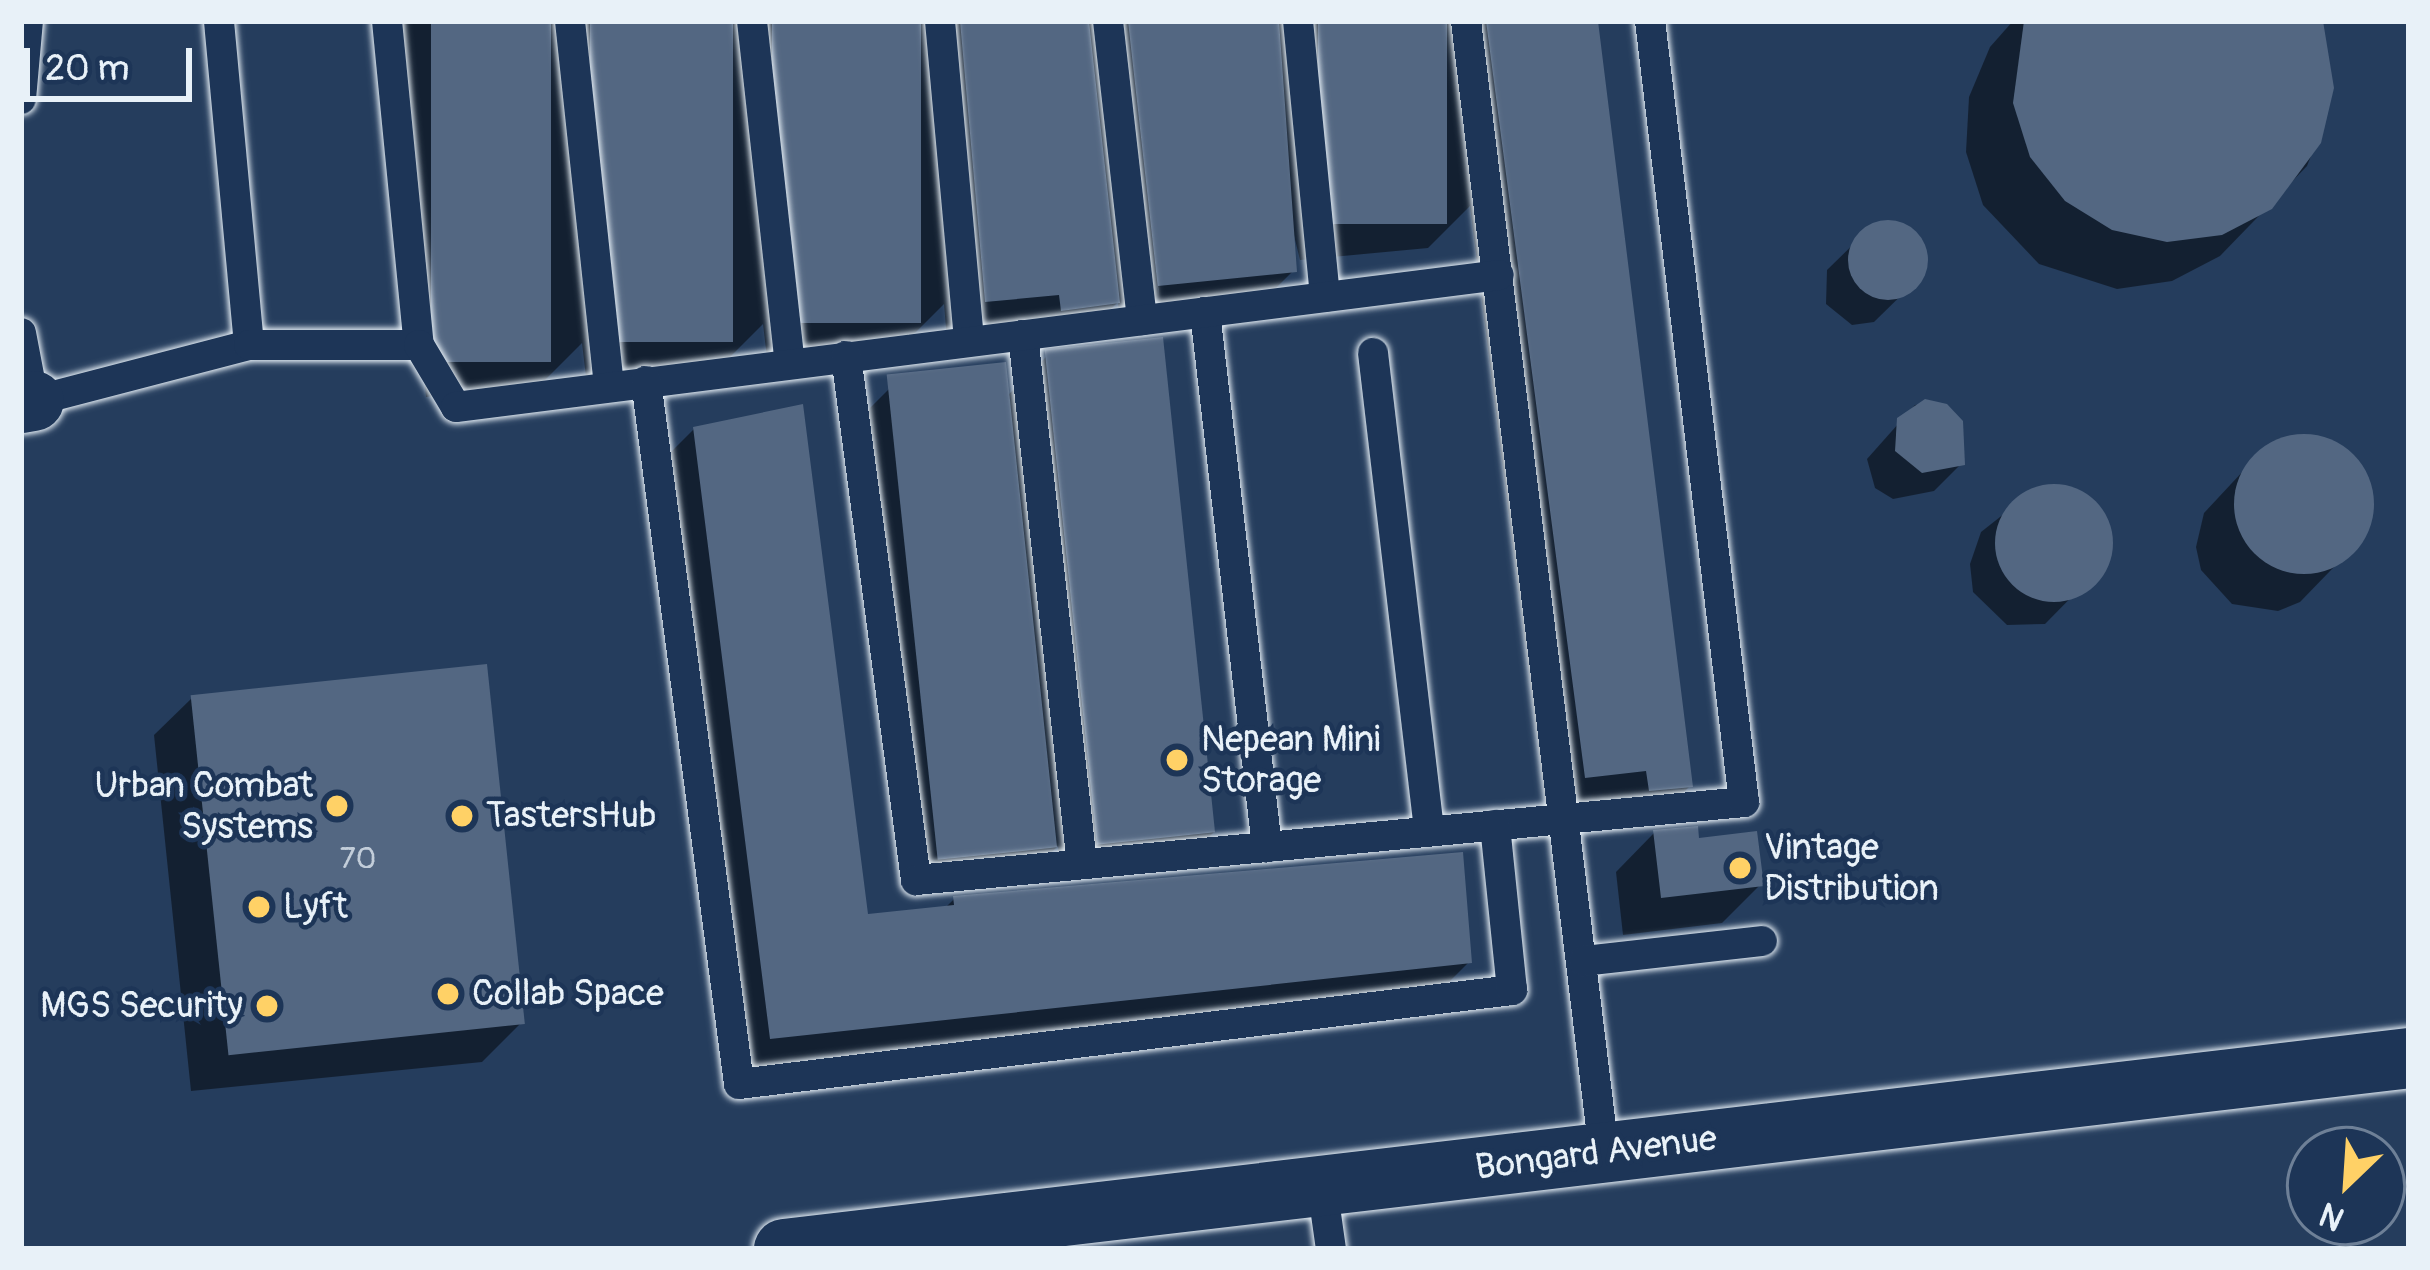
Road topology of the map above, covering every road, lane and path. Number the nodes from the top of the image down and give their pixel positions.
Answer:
1 (28, 21) edge
2 (219, 21) edge
3 (386, 21) edge
4 (570, 21) edge
5 (752, 21) edge
6 (940, 21) edge
7 (1108, 21) edge
8 (1298, 21) edge
9 (1466, 21) edge
10 (1650, 21) edge
11 (21, 99) edge
12 (1499, 275) junction
13 (1325, 297) junction
14 (1205, 312) junction
15 (1142, 320) junction
16 (21, 333) edge
17 (1023, 335) junction
18 (969, 341) junction
19 (249, 345) junction
20 (419, 345) junction
21 (1373, 353) dead end
22 (846, 356) junction
23 (790, 363) junction
24 (646, 381) junction
25 (609, 386) junction
26 (27, 402) edge
27 (1569, 818) junction
28 (1495, 825) junction
29 (1429, 831) junction
30 (1268, 847) junction
31 (1082, 864) junction
32 (1762, 941) dead end
33 (1583, 962) junction
34 (2409, 1058) edge
35 (1604, 1151) junction
36 (1322, 1186) junction
37 (784, 1249) edge
38 (1331, 1249) edge

1 - 11 lane
2 - 19 lane
3 - 20 lane
4 - 25 lane
5 - 23 lane
6 - 18 lane
7 - 15 lane
8 - 13 lane
9 - 12 lane
10 - 27 lane
12 - 13 lane
12 - 27 lane
13 - 14 lane
14 - 15 lane
14 - 30 lane
15 - 17 lane
16 - 26 lane
17 - 18 lane
17 - 31 lane
18 - 22 lane
19 - 20 lane
19 - 26 lane
20 - 25 lane
21 - 29 lane
22 - 23 lane
22 - 31 lane
23 - 24 lane
24 - 25 lane
24 - 28 lane
27 - 28 lane
27 - 33 lane
28 - 29 lane
29 - 30 lane
30 - 31 lane
32 - 33 lane
33 - 35 lane
34 - 35 street, Bongard Avenue
35 - 36 street, Bongard Avenue
36 - 37 street, Bongard Avenue
36 - 38 lane

